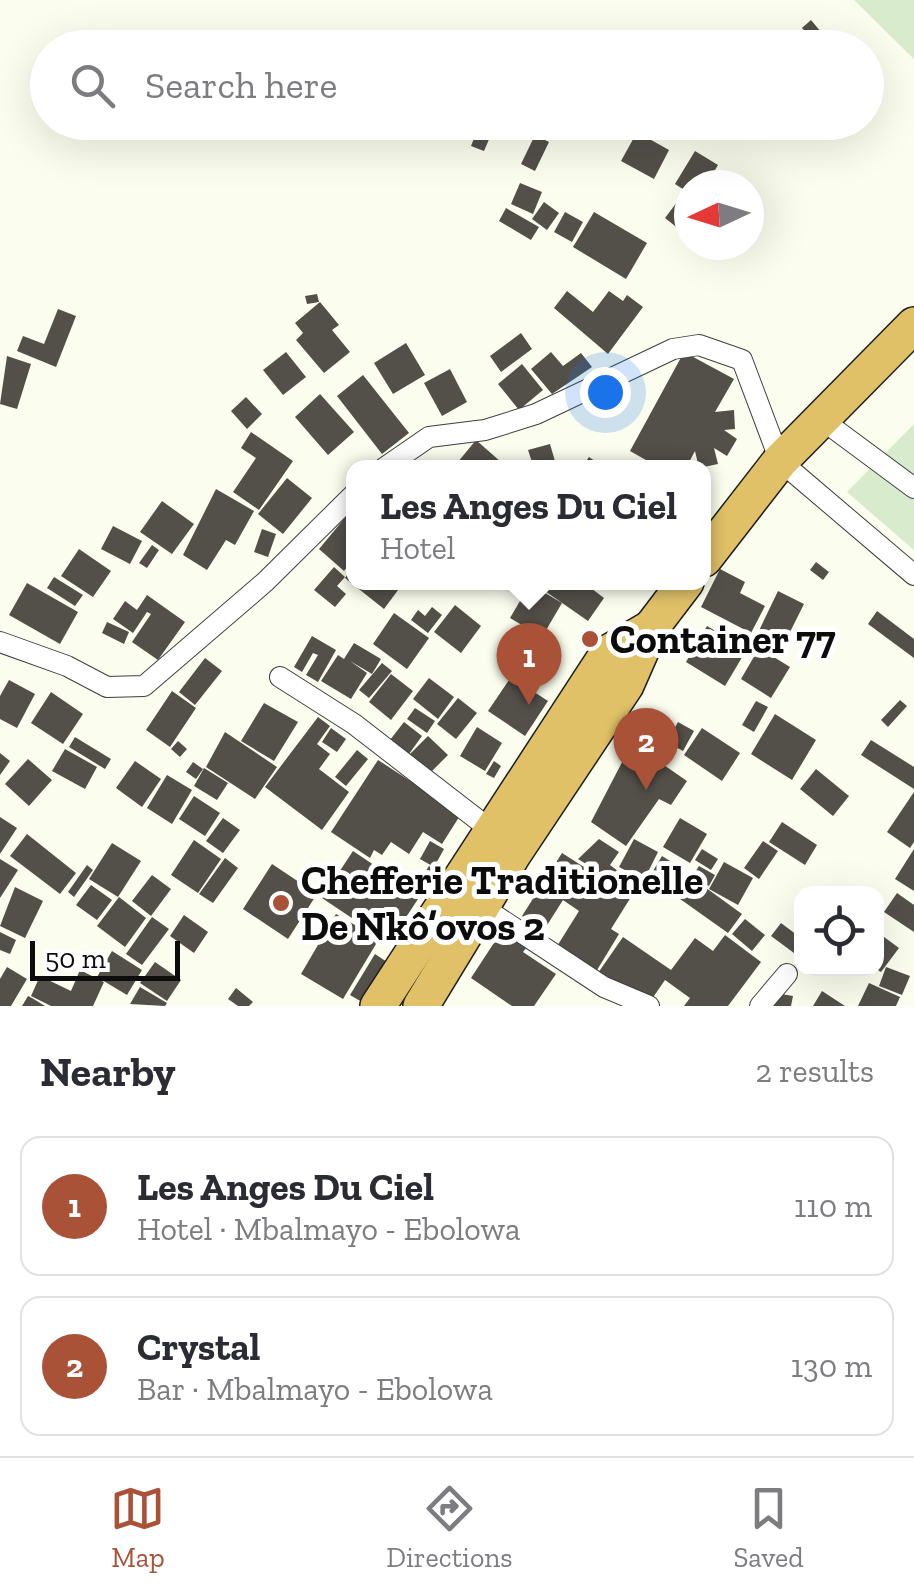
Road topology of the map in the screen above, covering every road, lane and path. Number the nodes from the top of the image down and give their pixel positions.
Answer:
1 (914, 325) edge
2 (821, 419) junction
3 (396, 460) edge
4 (780, 460) junction
5 (914, 488) edge
6 (346, 502) edge
7 (711, 551) edge
8 (914, 575) edge
9 (680, 590) edge
10 (651, 628) junction
11 (0, 642) edge
12 (280, 677) dead end
13 (491, 830) junction
14 (484, 908) junction
15 (787, 974) dead end
16 (378, 1006) edge
17 (421, 1006) edge
18 (649, 1006) edge
19 (760, 1006) edge

1 - 2 highway
2 - 4 highway
2 - 5 street
3 - 4 street
4 - 7 highway
4 - 8 street
6 - 11 street
9 - 10 highway
10 - 13 highway
10 - 14 highway
12 - 13 street
13 - 16 highway
14 - 17 highway
14 - 18 street
15 - 19 street

